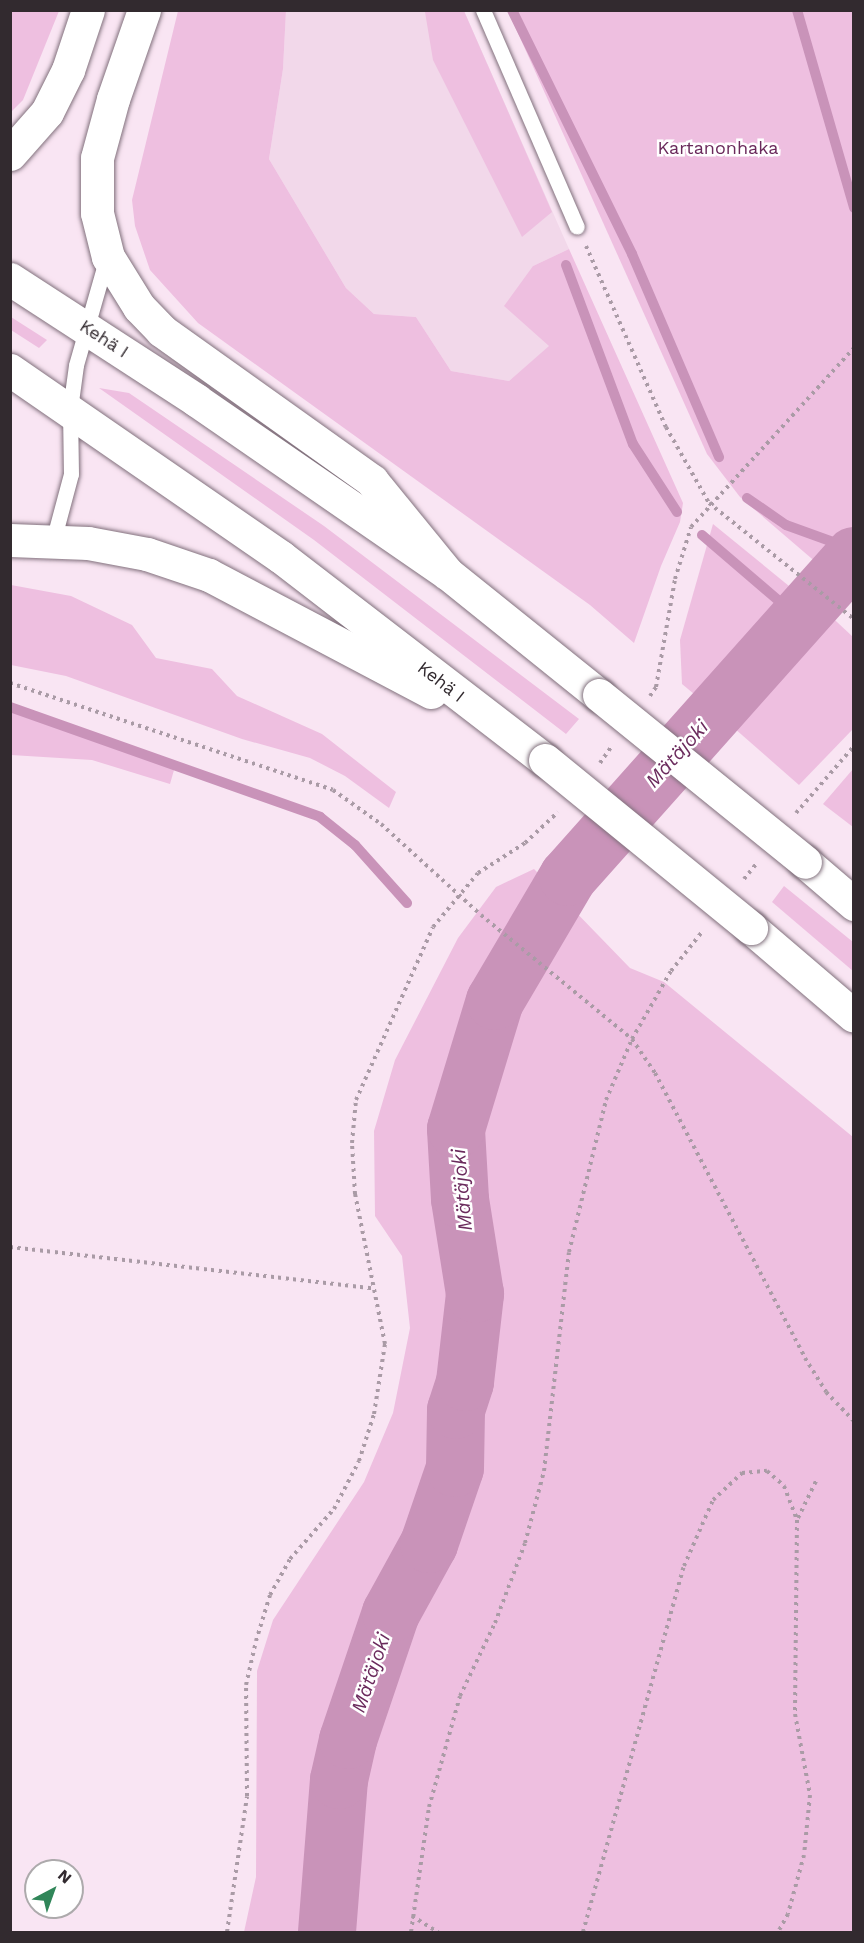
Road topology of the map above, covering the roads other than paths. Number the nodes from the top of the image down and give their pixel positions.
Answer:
1 (88, 10) edge
2 (144, 10) edge
3 (483, 10) edge
4 (10, 154) edge
5 (577, 227) road end
6 (108, 257) junction
7 (10, 279) edge
8 (85, 327) junction
9 (10, 370) edge
10 (70, 409) junction
11 (10, 540) edge
12 (52, 541) junction
13 (447, 573) junction
14 (493, 722) junction
15 (854, 904) edge
16 (854, 1016) edge

1 - 4 highway
2 - 6 highway
3 - 5 lane
6 - 8 lane
6 - 13 highway
7 - 8 highway, Kehä I
8 - 10 lane
8 - 13 highway, Kehä I
9 - 10 highway, Kehä I
10 - 12 lane
10 - 14 highway, Kehä I
11 - 12 highway
12 - 14 highway
13 - 15 highway, Kehä I, bridge
14 - 16 highway, Kehä I, bridge

